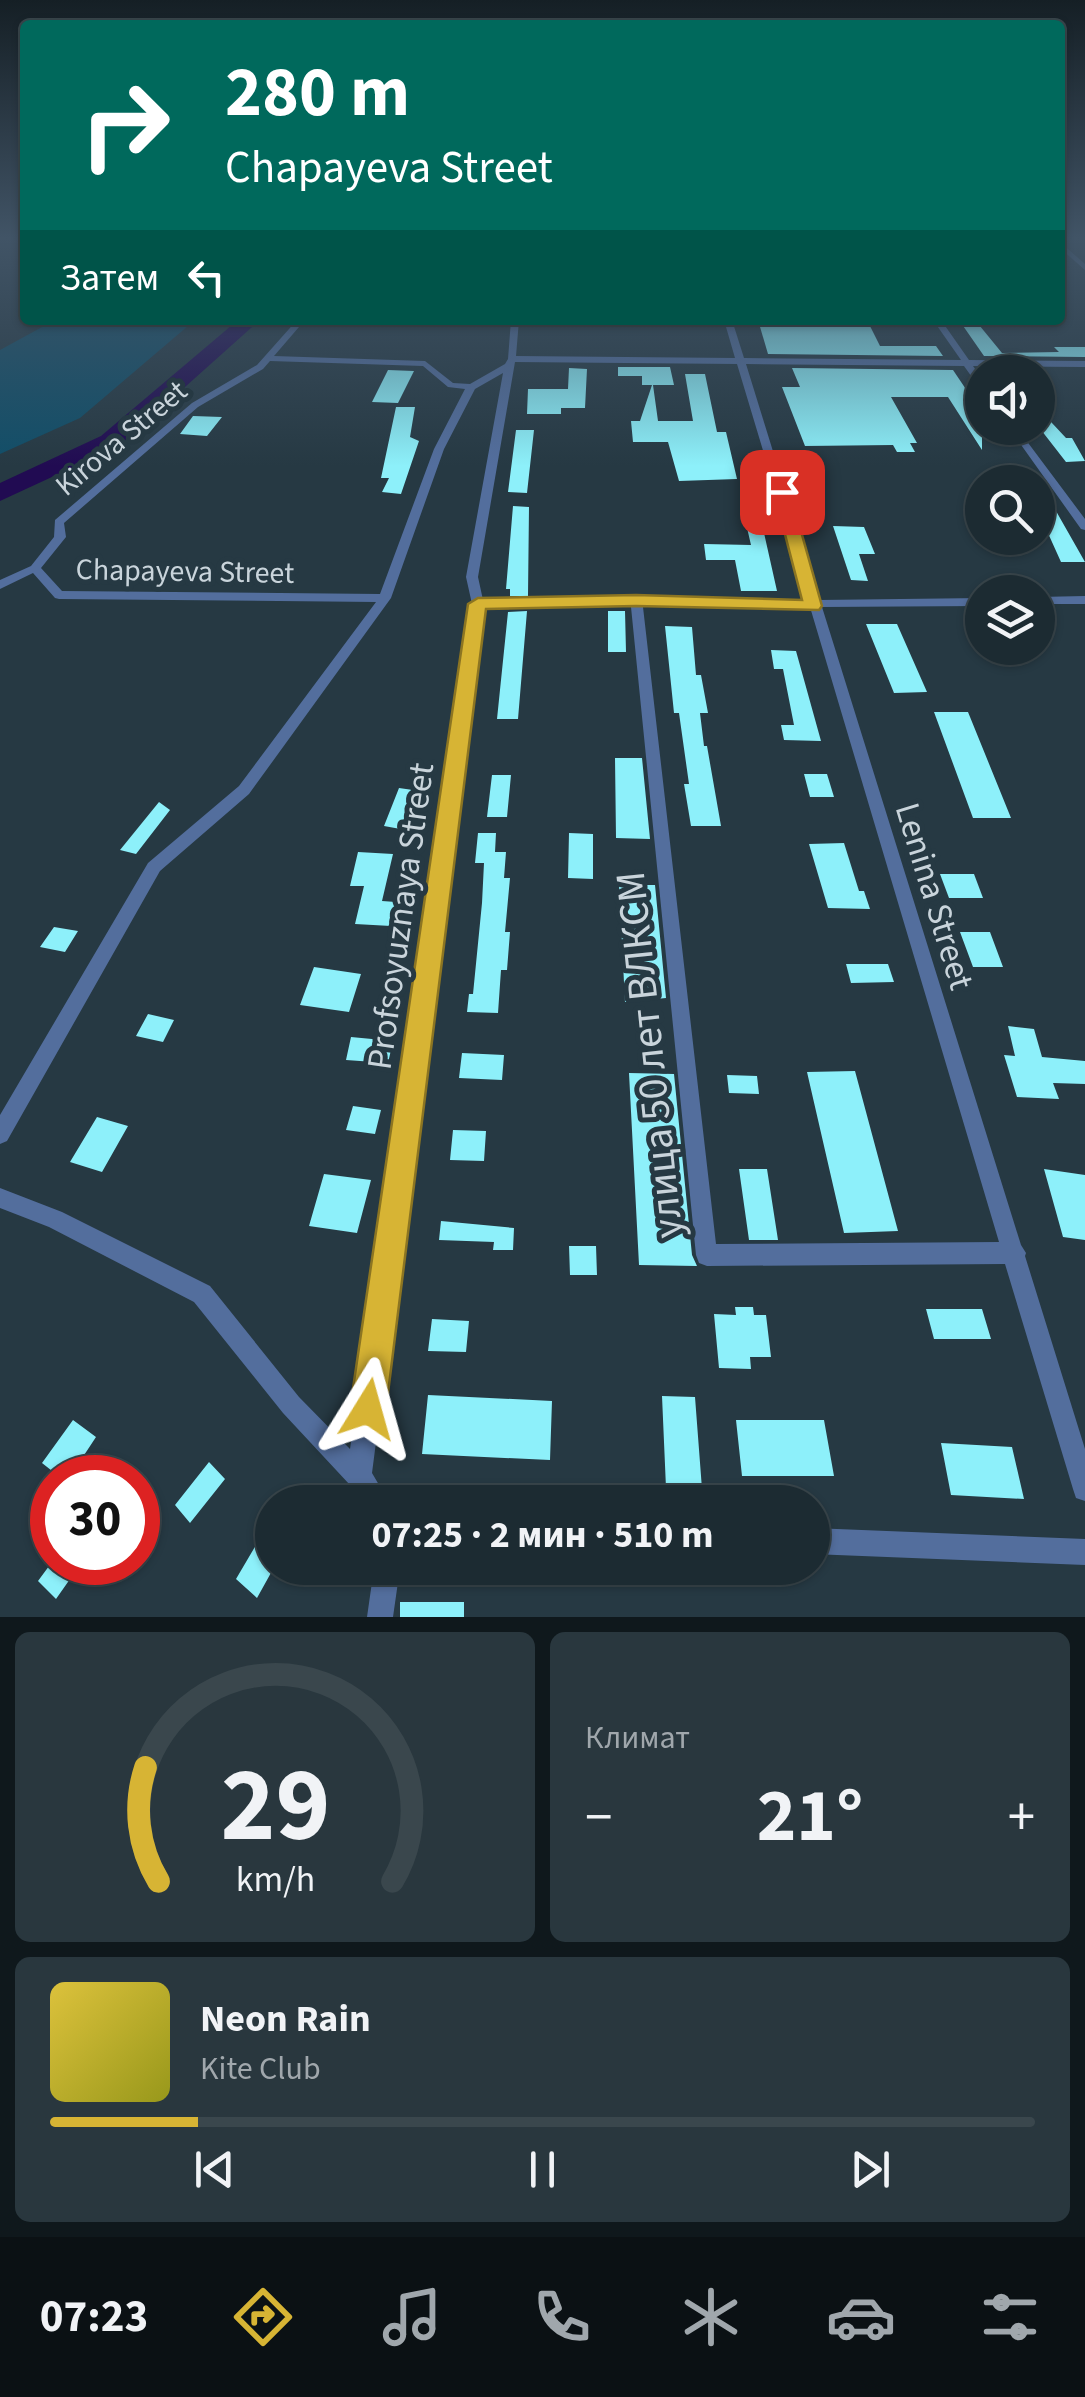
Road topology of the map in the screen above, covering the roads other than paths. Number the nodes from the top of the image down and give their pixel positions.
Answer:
1 (297, 325) edge
2 (514, 325) edge
3 (730, 325) edge
4 (941, 325) edge
5 (268, 358) junction
6 (965, 360) edge
7 (741, 361) junction
8 (510, 362) junction
9 (965, 364) edge
10 (1055, 364) edge
11 (1085, 364) edge
12 (472, 387) junction
13 (1025, 445) edge
14 (1085, 526) edge
15 (35, 568) junction
16 (0, 585) edge
17 (385, 598) junction
18 (1085, 600) edge
19 (636, 601) junction
20 (1055, 601) edge
21 (965, 602) edge
22 (478, 604) junction
23 (813, 606) junction
24 (0, 1134) edge
25 (0, 1198) edge
26 (1015, 1253) junction
27 (359, 1476) junction
28 (365, 1485) edge
29 (1085, 1489) edge
30 (830, 1542) edge
31 (1085, 1552) edge
32 (384, 1585) edge
33 (380, 1617) edge

1 - 5 street, Kirova Street
2 - 8 street, Profsoyuznaya Street
3 - 7 street, Lenina Street
4 - 6 street
5 - 12 street
5 - 15 street, Kirova Street
7 - 8 street
7 - 9 street
7 - 23 street, Lenina Street
8 - 12 street
8 - 22 street, Profsoyuznaya Street
10 - 11 street
12 - 17 street
13 - 14 street
15 - 16 street, Chapayeva Street
15 - 17 street, Chapayeva Street
17 - 24 street
18 - 20 street
19 - 22 street
19 - 23 street
19 - 26 street, улица 50 лет ВЛКСМ
21 - 23 street
22 - 27 street, Profsoyuznaya Street
23 - 26 street, Lenina Street
25 - 27 street
26 - 29 street, Lenina Street
27 - 28 street
30 - 31 street
32 - 33 street

